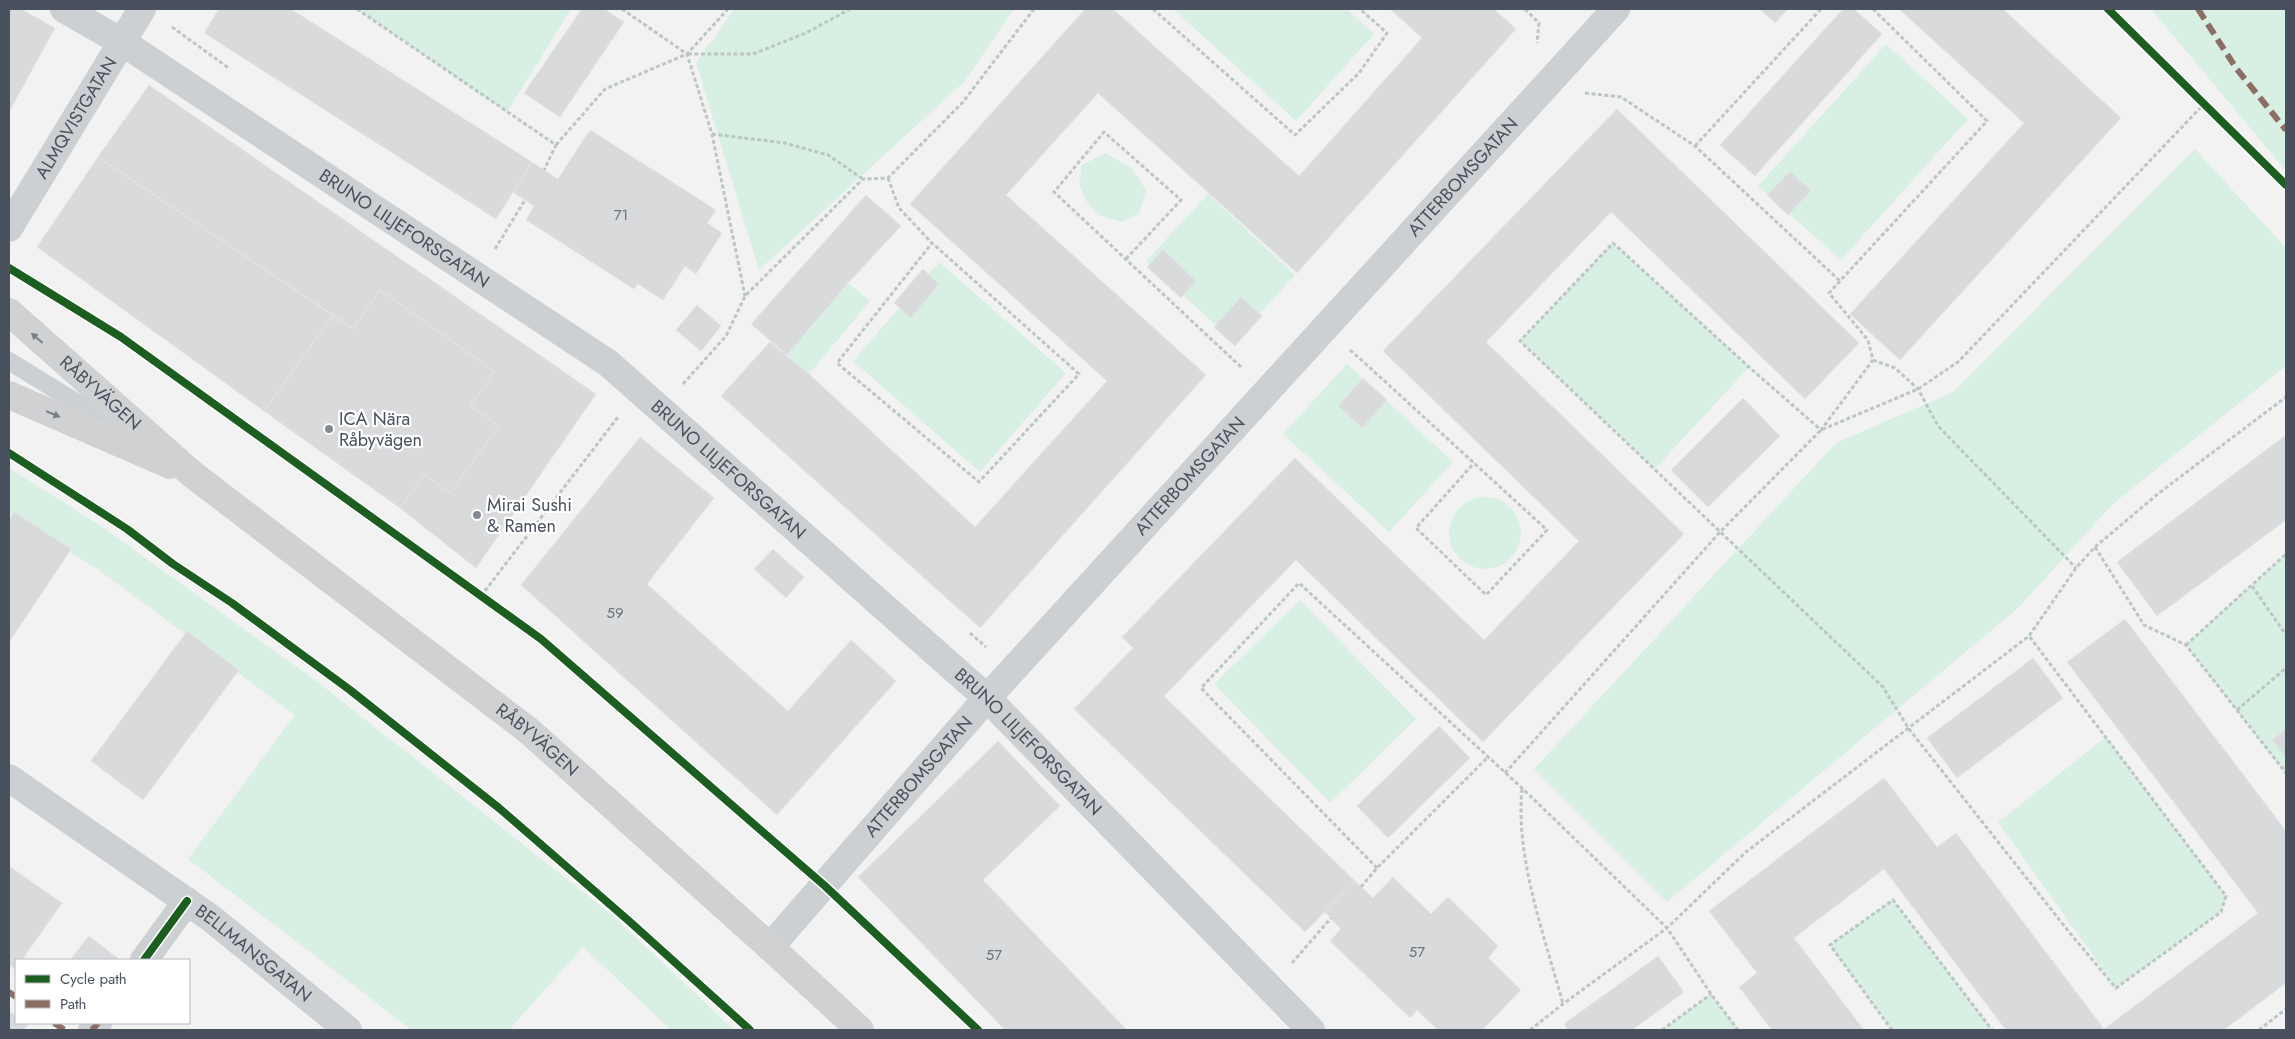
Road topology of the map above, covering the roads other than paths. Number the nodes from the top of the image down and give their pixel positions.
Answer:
1 (64, 9) edge
2 (142, 9) edge
3 (1616, 9) edge
4 (122, 42) junction
5 (9, 228) edge
6 (9, 312) edge
7 (9, 360) edge
8 (9, 395) edge
9 (192, 474) junction
10 (987, 698) junction
11 (9, 778) edge
12 (187, 902) junction
13 (770, 947) junction
14 (145, 959) edge
15 (348, 1030) edge
16 (860, 1030) edge
17 (1311, 1030) edge

1 - 4 street, BRUNO LILJEFORSGATAN
2 - 4 street, ALMQVISTGATAN
3 - 10 street, ATTERBOMSGATAN
4 - 5 street, ALMQVISTGATAN
4 - 10 street, BRUNO LILJEFORSGATAN
9 -> 6 main road, RÅBYVÄGEN
7 - 9 lane, RÅBYVÄGEN
8 -> 9 main road, RÅBYVÄGEN
9 - 13 main road, RÅBYVÄGEN
10 - 13 street, ATTERBOMSGATAN
10 - 17 street, BRUNO LILJEFORSGATAN
11 - 12 street, BELLMANSGATAN
12 - 14 street
12 - 15 street, BELLMANSGATAN
13 - 16 main road, RÅBYVÄGEN

